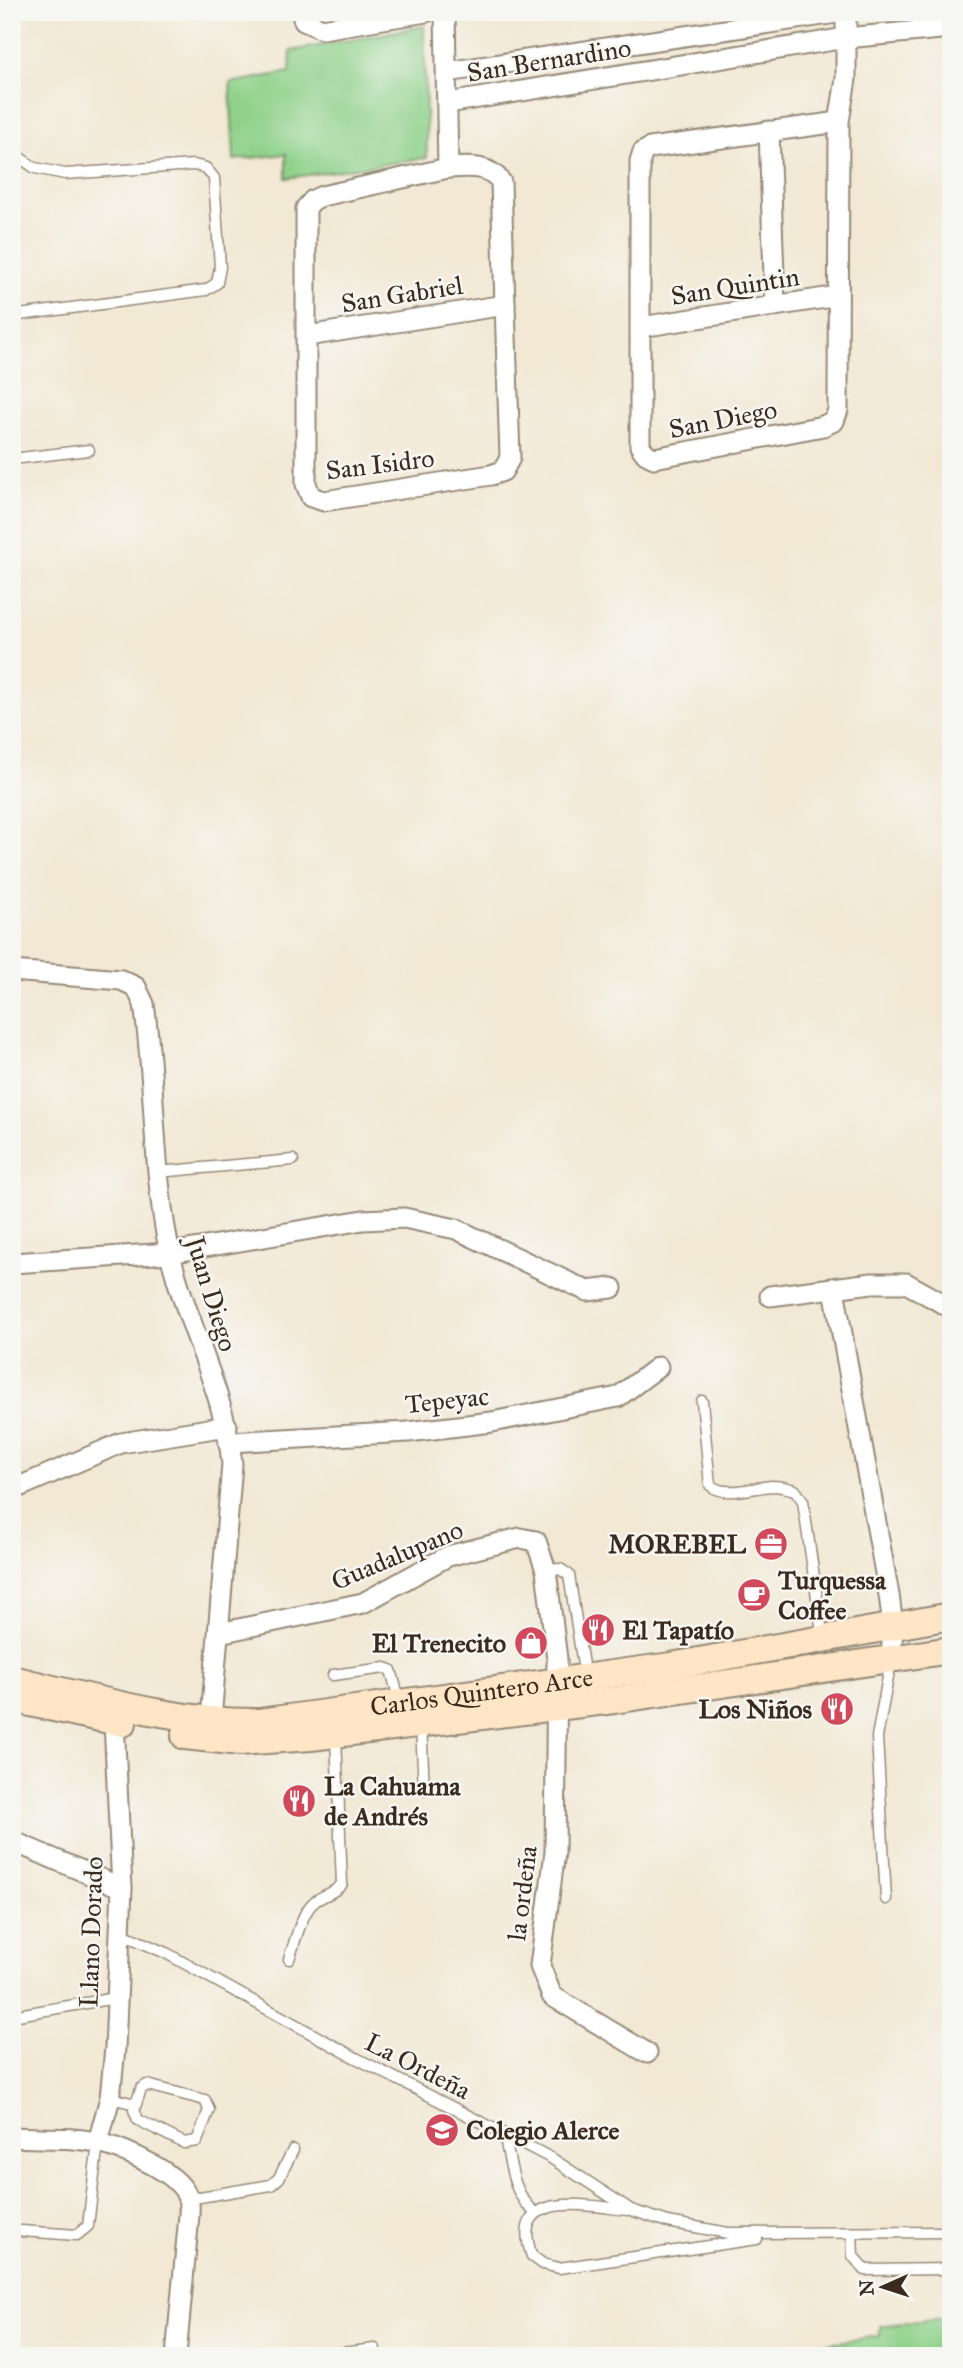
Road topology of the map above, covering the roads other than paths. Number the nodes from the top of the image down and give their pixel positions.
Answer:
1 (301, 12) edge
2 (426, 12) edge
3 (445, 12) edge
4 (839, 13) edge
5 (951, 28) edge
6 (840, 39) junction
7 (538, 58) junction
8 (447, 72) junction
9 (542, 87) junction
10 (448, 103) junction
11 (834, 123) junction
12 (769, 131) junction
13 (19, 157) dead end
14 (449, 168) junction
15 (838, 296) junction
16 (505, 305) junction
17 (775, 306) junction
18 (12, 316) edge
19 (642, 327) junction
20 (307, 336) junction
21 (89, 450) dead end
22 (12, 459) edge
23 (12, 971) edge
24 (293, 1160) dead end
25 (158, 1172) junction
26 (170, 1253) junction
27 (12, 1263) edge
28 (612, 1288) dead end
29 (834, 1289) junction
30 (770, 1296) dead end
31 (951, 1308) edge
32 (658, 1367) dead end
33 (702, 1401) dead end
34 (228, 1434) junction
35 (12, 1490) edge
36 (546, 1570) junction
37 (951, 1616) edge
38 (893, 1626) junction
39 (219, 1633) junction
40 (823, 1640) junction
41 (951, 1650) edge
42 (891, 1660) junction
43 (333, 1675) dead end
44 (12, 1679) edge
45 (585, 1690) junction
46 (556, 1694) junction
47 (12, 1699) edge
48 (400, 1704) junction
49 (114, 1721) junction
50 (421, 1723) junction
51 (210, 1731) junction
52 (336, 1734) junction
53 (424, 1790) dead end
54 (12, 1841) edge
55 (122, 1888) junction
56 (886, 1899) dead end
57 (120, 1933) junction
58 (289, 1959) dead end
59 (115, 1998) junction
60 (12, 2016) edge
61 (647, 2053) dead end
62 (110, 2098) junction
63 (136, 2104) junction
64 (505, 2134) junction
65 (12, 2137) edge
66 (97, 2142) junction
67 (293, 2150) dead end
68 (188, 2199) junction
69 (631, 2210) junction
70 (536, 2213) junction
71 (22, 2231) dead end
72 (951, 2232) edge
73 (852, 2234) junction
74 (789, 2235) junction
75 (951, 2269) edge
76 (375, 2348) dead end
77 (176, 2356) edge
78 (317, 2356) edge

1 - 2 street
3 - 8 street
4 - 6 street, San Diego
4 - 7 street, San Bernardino
5 - 6 street, San Bernardino
6 - 9 street, San Bernardino
6 - 11 street, San Diego
7 - 8 street, San Bernardino
7 - 9 street
8 - 10 street
9 - 10 street, San Bernardino
10 - 14 street
11 - 12 street, San Diego
11 - 15 street, San Diego
12 - 17 street
12 - 19 street, San Diego
13 - 18 lane
14 - 16 street, San Isidro
14 - 20 street, San Isidro
15 - 17 street, San Quintin
15 - 19 street, San Diego
16 - 20 street, San Gabriel
16 - 20 street, San Isidro
17 - 19 street, San Quintin
21 - 22 lane
23 - 25 street, Juan Diego
24 - 25 lane
25 - 26 street, Juan Diego
26 - 27 street
26 - 28 street
26 - 34 street, Juan Diego
29 - 30 street
29 - 31 street
29 - 38 street
32 - 34 street, Tepeyac
33 - 40 lane
34 - 35 street, Tepeyac
34 - 39 street, Juan Diego
36 - 39 street, Guadalupano
36 - 45 lane
36 - 46 street, Guadalupano
37 - 38 main road, Carlos Quintero Arce
38 - 40 main road, Carlos Quintero Arce
38 - 42 street
39 - 51 street, Juan Diego
40 - 45 main road, Carlos Quintero Arce
41 - 42 main road, Carlos Quintero Arce
42 - 45 main road, Carlos Quintero Arce
42 - 56 lane
43 - 48 lane
44 - 51 main road, Carlos Quintero Arce
45 - 46 main road, Carlos Quintero Arce
46 - 48 main road, Carlos Quintero Arce
46 - 50 main road, Carlos Quintero Arce
46 - 61 street, la ordeña
47 - 49 main road, Carlos Quintero Arce
48 - 51 main road, Carlos Quintero Arce
49 - 51 main road, Carlos Quintero Arce
49 - 55 street, Llano Dorado
50 - 52 main road, Carlos Quintero Arce
50 - 53 lane
51 - 52 main road, Carlos Quintero Arce
52 - 58 lane
54 - 55 street
55 - 57 street, Llano Dorado
57 - 59 street, Llano Dorado
57 - 64 lane, La Ordeña
59 - 60 lane
59 - 62 street, Llano Dorado
62 - 63 lane
62 - 66 street, Llano Dorado
63 - 63 lane
64 - 69 lane, La Ordeña
64 - 70 lane
65 - 66 street
66 - 68 street
66 - 71 lane
67 - 68 lane
68 - 77 street
69 - 70 lane
69 - 74 lane, La Ordeña
70 - 74 lane
72 - 73 lane, La Ordeña
73 - 74 lane, La Ordeña
73 - 75 lane
76 - 78 lane

